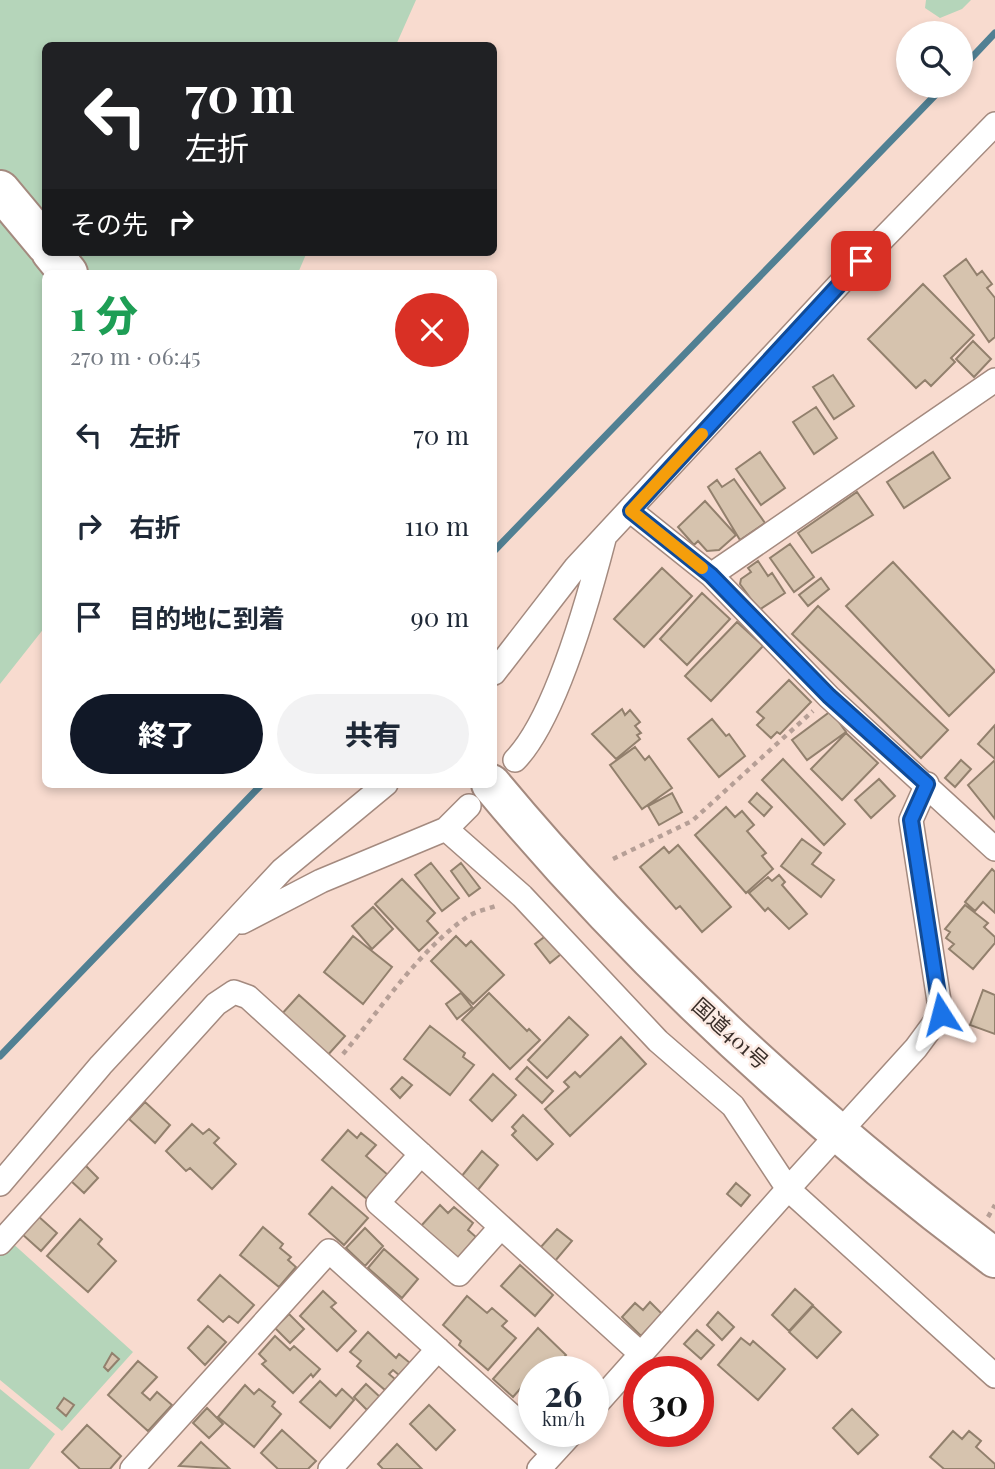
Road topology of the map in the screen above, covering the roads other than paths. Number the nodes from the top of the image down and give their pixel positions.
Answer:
1 (995, 124) edge
2 (0, 190) edge
3 (42, 240) edge
4 (54, 256) edge
5 (66, 270) edge
6 (995, 380) edge
7 (631, 511) junction
8 (604, 539) junction
9 (711, 575) junction
10 (497, 669) edge
11 (497, 777) edge
12 (927, 784) junction
13 (381, 788) edge
14 (486, 788) edge
15 (495, 788) edge
16 (446, 829) junction
17 (995, 849) edge
18 (225, 930) junction
19 (839, 1131) junction
20 (421, 1154) junction
21 (0, 1184) edge
22 (788, 1189) junction
23 (501, 1227) junction
24 (0, 1243) edge
25 (995, 1258) edge
26 (438, 1349) junction
27 (641, 1354) junction
28 (995, 1376) edge
29 (609, 1390) edge
30 (559, 1447) edge
31 (546, 1461) edge
32 (132, 1469) edge
33 (330, 1469) edge

1 - 7 street
2 - 3 highway
4 - 5 highway
6 - 9 street
7 - 8 street
7 - 9 street
8 - 10 street
8 - 11 street
9 - 12 street
12 - 17 street
12 - 19 street
13 - 18 street
14 - 16 street
15 - 19 highway, 国道401号
16 - 18 street
16 - 22 street
18 - 21 street
19 - 22 street
19 - 25 highway, 国道401号
20 - 23 street
20 - 23 street
20 - 24 street
22 - 27 street
22 - 28 street
23 - 27 street
26 - 31 street
26 - 32 street
26 - 33 street
27 - 29 street
30 - 31 street

